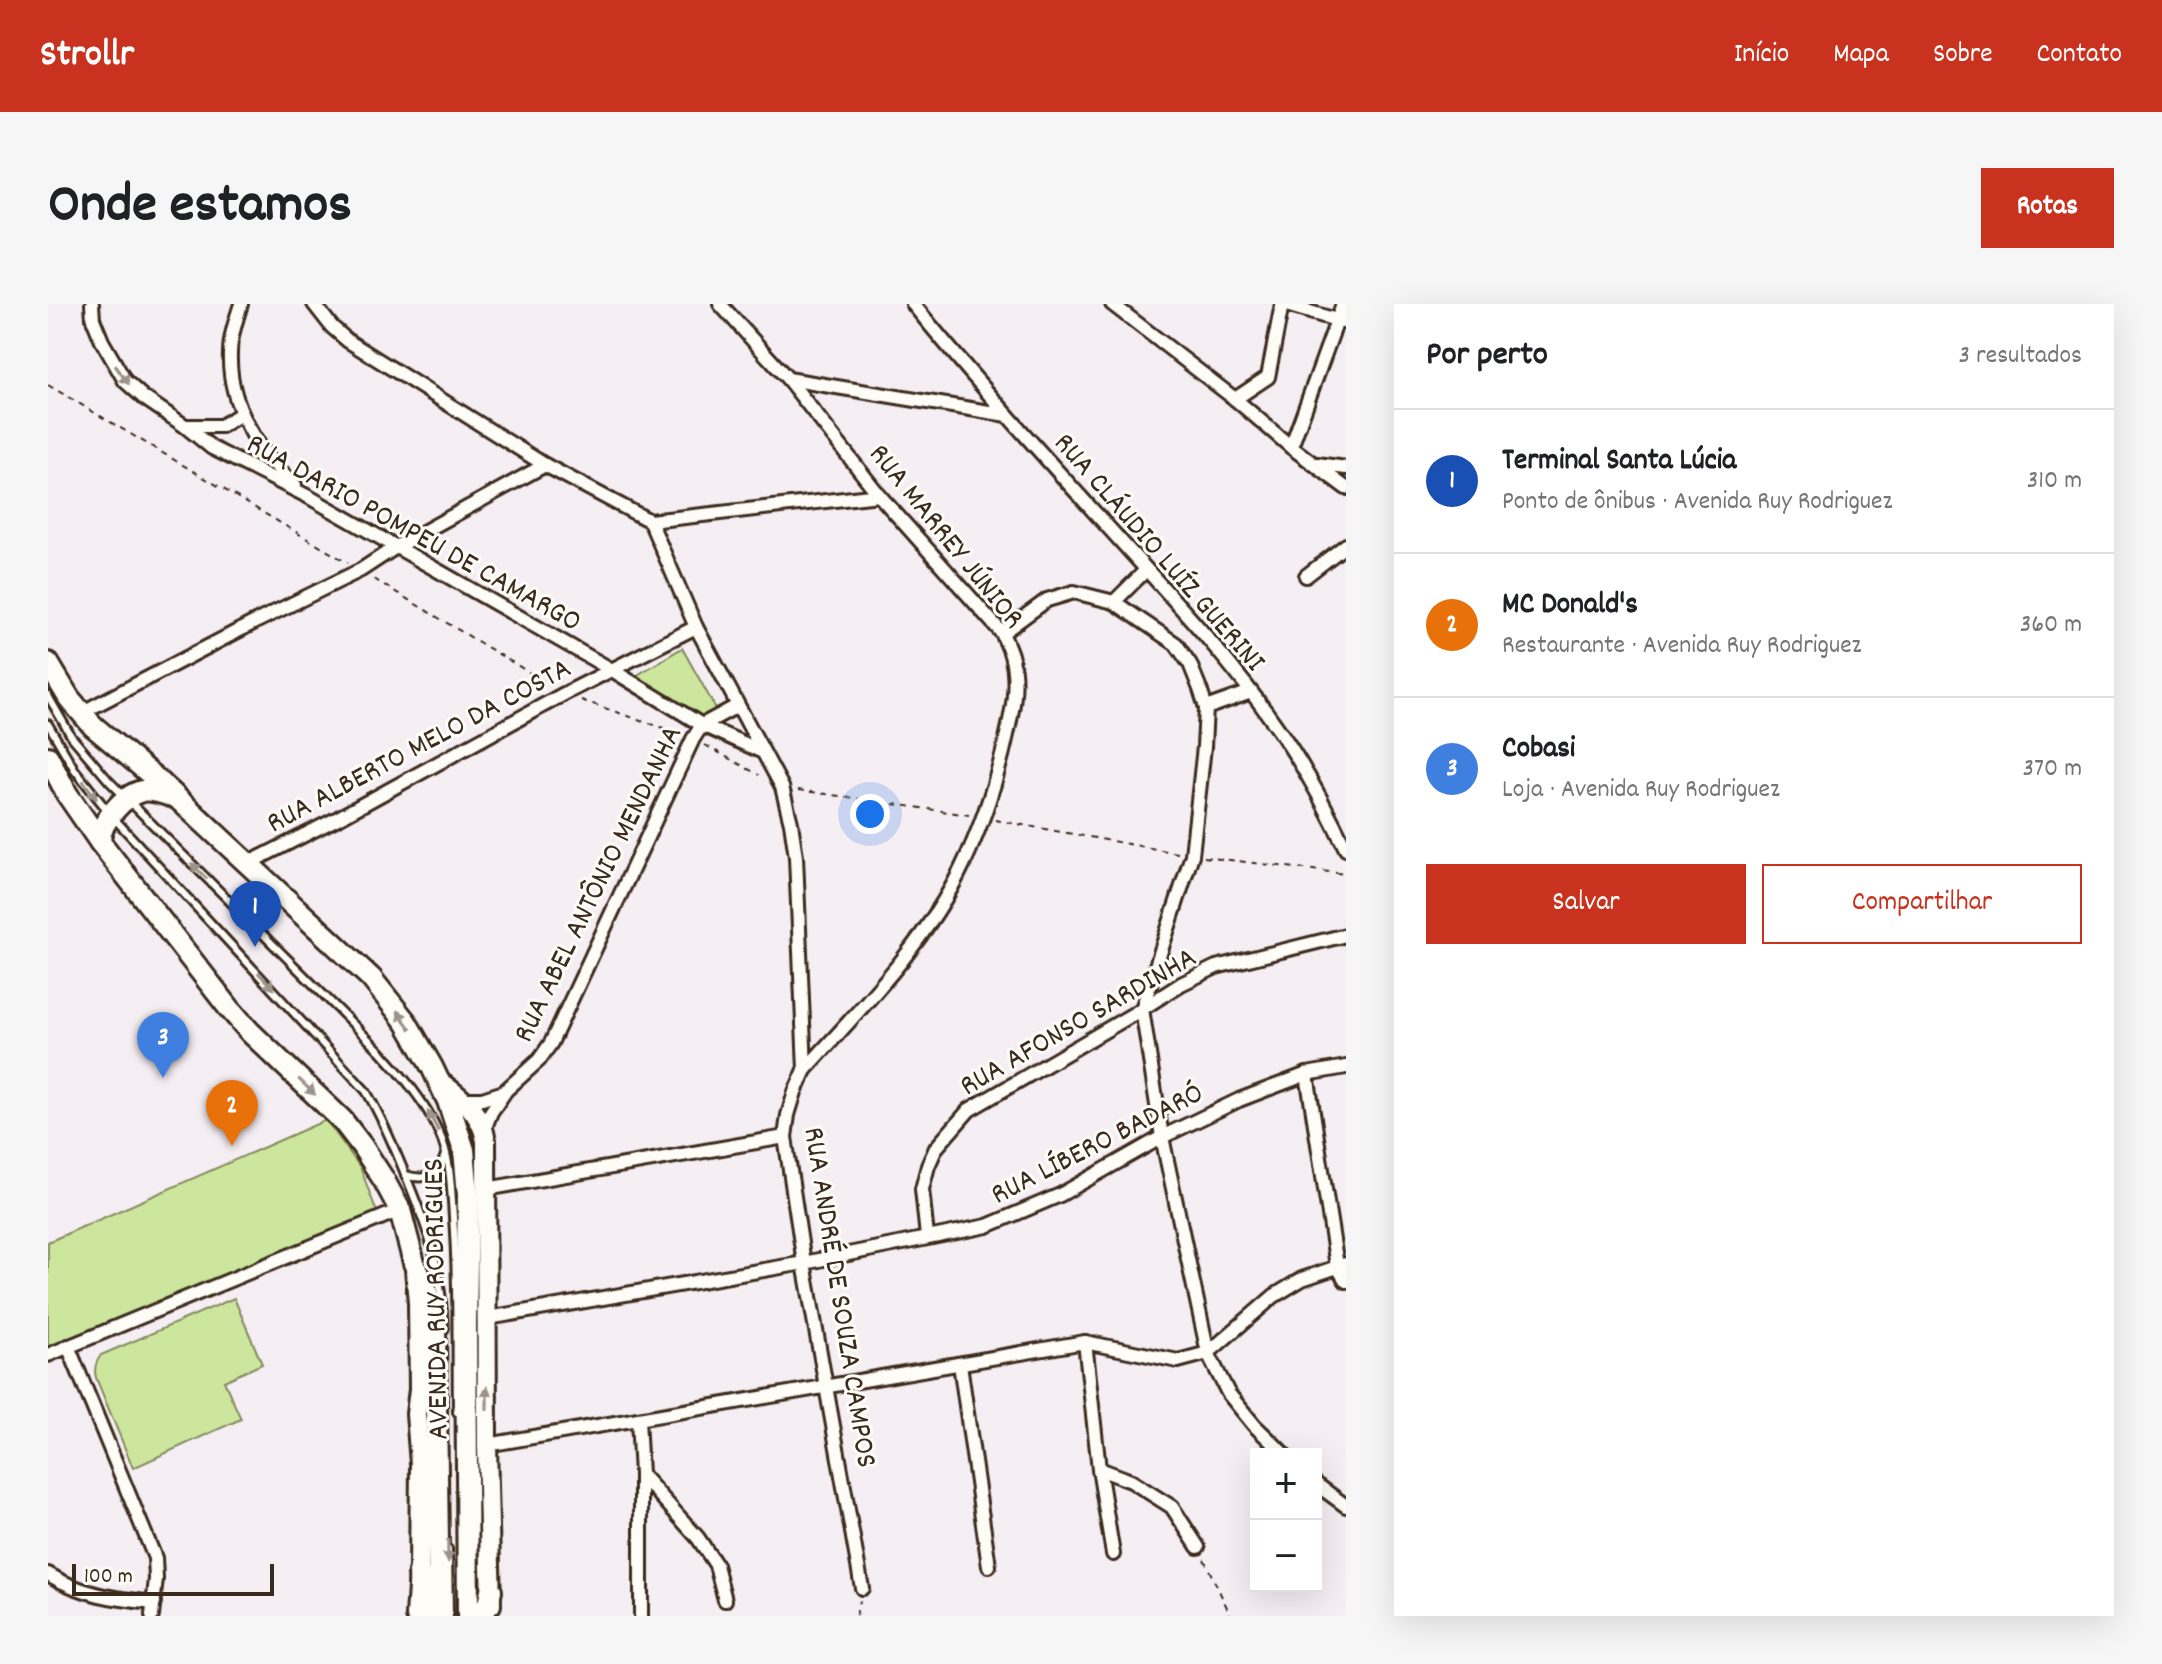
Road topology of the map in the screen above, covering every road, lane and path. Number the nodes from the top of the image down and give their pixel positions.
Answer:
1 (92, 304) edge
2 (241, 304) edge
3 (314, 304) edge
4 (720, 304) edge
5 (913, 304) edge
6 (1112, 304) edge
7 (1282, 304) edge
8 (1343, 304) edge
9 (1342, 321) edge
10 (788, 379) junction
11 (48, 385) edge
12 (1235, 399) junction
13 (241, 414) junction
14 (1007, 415) junction
15 (185, 426) junction
16 (1291, 447) junction
17 (1315, 464) junction
18 (545, 465) junction
19 (1346, 468) edge
20 (1346, 488) edge
21 (879, 495) junction
22 (309, 497) junction
23 (650, 521) junction
24 (1346, 545) edge
25 (396, 547) junction
26 (361, 570) junction
27 (1146, 570) junction
28 (1306, 576) dead end
29 (1114, 602) junction
30 (1195, 625) junction
31 (696, 627) junction
32 (1002, 633) junction
33 (1176, 644) junction
34 (48, 663) edge
35 (612, 670) junction
36 (1251, 692) junction
37 (564, 694) junction
38 (48, 696) edge
39 (737, 706) junction
40 (1206, 708) junction
41 (81, 713) junction
42 (48, 724) edge
43 (702, 725) junction
44 (693, 739) junction
45 (763, 752) junction
46 (48, 757) edge
47 (782, 787) junction
48 (178, 798) junction
49 (127, 799) junction
50 (111, 815) junction
51 (983, 818) junction
52 (100, 842) junction
53 (1346, 849) edge
54 (1192, 855) junction
55 (249, 863) junction
56 (1346, 874) edge
57 (1346, 935) edge
58 (1142, 1009) junction
59 (1346, 1067) edge
60 (805, 1070) junction
61 (1307, 1074) junction
62 (439, 1081) junction
63 (506, 1090) junction
64 (463, 1099) junction
65 (484, 1130) junction
66 (785, 1137) junction
67 (1162, 1137) junction
68 (446, 1154) junction
69 (405, 1175) junction
70 (486, 1189) junction
71 (400, 1210) junction
72 (927, 1237) junction
73 (414, 1263) junction
74 (804, 1263) junction
75 (1342, 1265) edge
76 (1346, 1281) edge
77 (488, 1318) junction
78 (444, 1341) dead end
79 (1085, 1342) junction
80 (68, 1346) junction
81 (1208, 1353) junction
82 (48, 1355) edge
83 (960, 1364) junction
84 (827, 1387) junction
85 (638, 1419) junction
86 (457, 1424) dead end
87 (487, 1445) junction
88 (1278, 1448) edge
89 (1099, 1469) junction
90 (641, 1474) junction
91 (1322, 1488) edge
92 (1346, 1506) edge
93 (448, 1539) dead end
94 (1198, 1547) joint
95 (1113, 1554) dead end
96 (989, 1566) dead end
97 (419, 1572) junction
98 (48, 1574) edge
99 (862, 1588) joint
100 (491, 1591) junction
101 (725, 1600) dead end
102 (153, 1609) edge
103 (416, 1616) edge
104 (430, 1616) edge
105 (439, 1616) edge
106 (449, 1616) edge
107 (468, 1616) edge
108 (479, 1616) edge
109 (491, 1616) edge
110 (641, 1616) edge
111 (856, 1616) edge
112 (1231, 1616) edge

1 -> 15 street, RUA DARIO POMPEU DE CAMARGO
2 - 13 street
3 - 18 street
4 - 10 street, RUA MARREY JÚNIOR
5 - 14 street, RUA CLÁUDIO LUÍZ GUERINI
6 - 12 street
7 - 9 street
7 - 12 street
8 - 9 street
9 - 16 street
10 - 14 street
10 - 21 street, RUA MARREY JÚNIOR
11 - 26 path
12 - 16 street
13 - 15 street
13 - 22 street
14 - 27 street, RUA CLÁUDIO LUÍZ GUERINI
15 - 22 street, RUA DARIO POMPEU DE CAMARGO
16 - 17 street
17 - 19 street
17 - 20 street
18 - 23 street
18 - 25 street
21 - 23 street
21 - 32 street, RUA MARREY JÚNIOR
22 - 25 street, RUA DARIO POMPEU DE CAMARGO
23 - 31 street, RUA ANDRÉ DE SOUZA CAMPOS
24 - 28 street
25 - 26 street
25 - 35 street, RUA DARIO POMPEU DE CAMARGO
26 - 37 path
26 - 41 street
27 - 29 street
27 - 30 street, RUA CLÁUDIO LUÍZ GUERINI
29 - 32 street
29 - 33 street
30 - 33 street
30 - 36 street, RUA CLÁUDIO LUÍZ GUERINI
31 - 35 street, RUA ALBERTO MELO DA COSTA
31 - 39 street, RUA ANDRÉ DE SOUZA CAMPOS
32 - 51 street, RUA MARREY JÚNIOR
33 - 40 street
34 - 41 main road, AVENIDA RUY RODRIGUES
35 - 37 street, RUA ALBERTO MELO DA COSTA
35 - 43 street, RUA DARIO POMPEU DE CAMARGO
36 - 40 street
36 - 53 street, RUA CLÁUDIO LUÍZ GUERINI
37 - 44 path
37 - 55 street, RUA ALBERTO MELO DA COSTA
38 - 49 lane
39 - 43 street, RUA ABEL ANTÔNIO MENDANHA
39 - 45 street, RUA ANDRÉ DE SOUZA CAMPOS
40 - 54 street
41 - 48 main road, AVENIDA RUY RODRIGUES
42 -> 50 lane
43 - 44 street, RUA ABEL ANTÔNIO MENDANHA
43 - 45 street, RUA DARIO POMPEU DE CAMARGO
44 - 47 path
44 - 63 street, RUA ABEL ANTÔNIO MENDANHA
45 - 47 street, RUA ANDRÉ DE SOUZA CAMPOS
46 - 52 main road, AVENIDA RUY RODRIGUES
47 - 51 path
47 - 60 street, RUA ANDRÉ DE SOUZA CAMPOS
48 - 49 main road
48 - 55 main road, AVENIDA RUY RODRIGUES
49 - 50 main road
68 -> 49 lane
50 - 52 main road
50 -> 69 lane
51 - 54 path
51 - 60 street, RUA MARREY JÚNIOR
52 -> 71 main road, AVENIDA RUY RODRIGUES
54 - 56 path
54 - 58 street
62 -> 55 main road, AVENIDA RUY RODRIGUES
57 - 58 street, RUA AFONSO SARDINHA
58 - 67 street
58 - 72 street, RUA AFONSO SARDINHA
59 - 61 street, RUA LÍBERO BADARÓ
60 - 66 street, RUA ANDRÉ DE SOUZA CAMPOS
61 - 67 street, RUA LÍBERO BADARÓ
61 - 75 street
62 - 64 street
62 - 107 main road, AVENIDA RUY RODRIGUES
63 - 64 street, RUA ABEL ANTÔNIO MENDANHA
63 - 65 street, RUA ABEL ANTÔNIO MENDANHA
64 - 65 street
65 - 70 street
66 - 70 street
66 - 74 street, RUA ANDRÉ DE SOUZA CAMPOS
67 - 72 street, RUA LÍBERO BADARÓ
67 - 81 street
68 - 69 lane
68 - 86 lane
69 - 78 lane
70 - 77 street
71 - 73 main road, AVENIDA RUY RODRIGUES
71 - 80 street
72 - 74 street, RUA LÍBERO BADARÓ
73 - 97 street
73 - 105 main road, AVENIDA RUY RODRIGUES
74 - 77 street, RUA LÍBERO BADARÓ
74 - 84 street, RUA ANDRÉ DE SOUZA CAMPOS
75 - 76 street
75 - 81 street
87 -> 77 street
79 - 81 street
79 - 83 street
79 - 89 street
80 - 82 street
80 - 102 street
81 - 88 street
83 - 84 street
83 - 96 street
84 - 85 street
84 - 99 street, RUA ANDRÉ DE SOUZA CAMPOS
85 - 87 street
85 - 90 street
87 - 100 street
89 - 94 street
89 - 95 street
90 - 101 street
90 - 110 street
91 - 92 street
93 -> 106 lane
94 - 112 path
97 - 103 street
97 - 104 main road
98 - 102 street
99 - 111 path
100 - 108 main road
100 - 109 street

